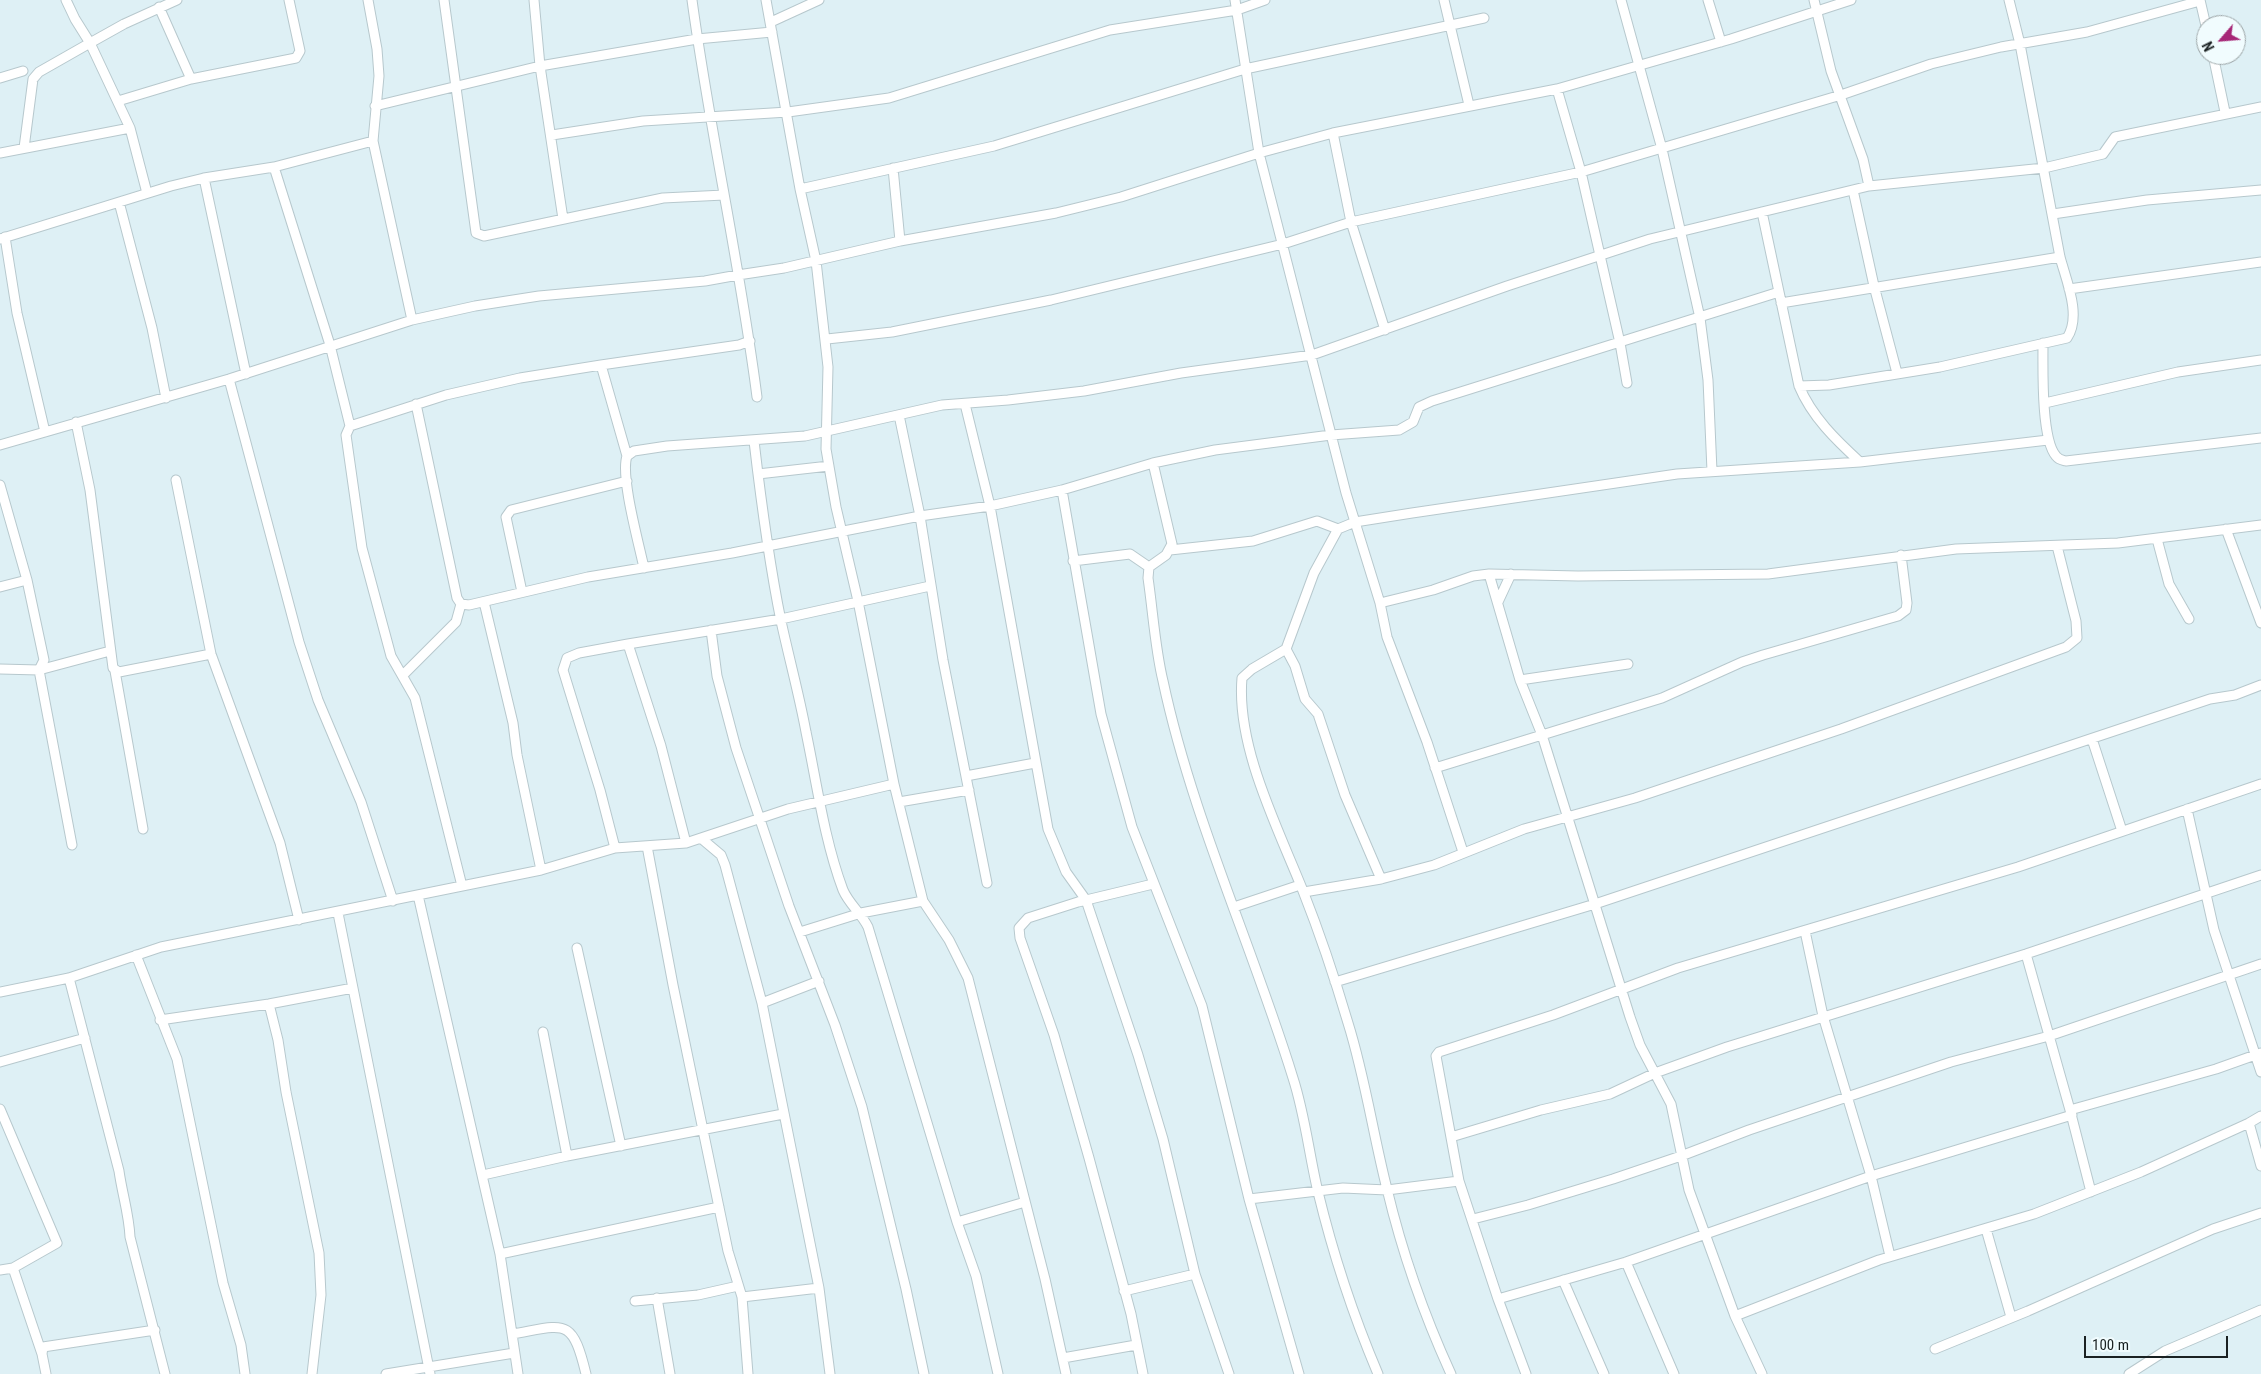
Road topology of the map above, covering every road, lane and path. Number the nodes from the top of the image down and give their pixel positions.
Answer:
1 (66, 0) edge
2 (176, 0) edge
3 (289, 0) edge
4 (368, 0) edge
5 (444, 0) edge
6 (534, 0) edge
7 (692, 0) edge
8 (766, 0) edge
9 (820, 0) edge
10 (1265, 0) edge
11 (1444, 0) edge
12 (1622, 0) edge
13 (1708, 0) edge
14 (1814, 0) edge
15 (1851, 0) edge
16 (2009, 0) edge
17 (2200, 1) edge
18 (1236, 5) edge
19 (159, 7) junction
20 (1818, 9) junction
21 (2203, 15) edge
22 (1484, 18) dead end
23 (771, 22) junction
24 (1450, 25) junction
25 (772, 32) junction
26 (697, 39) junction
27 (1721, 42) junction
28 (90, 43) junction
29 (2020, 44) junction
30 (2215, 65) edge
31 (540, 66) junction
32 (1639, 67) junction
33 (1245, 69) junction
34 (23, 71) dead end
35 (0, 78) edge
36 (191, 79) junction
37 (455, 85) junction
38 (1557, 89) junction
39 (1841, 95) junction
40 (118, 101) junction
41 (1469, 105) junction
42 (375, 106) junction
43 (2261, 107) edge
44 (788, 112) junction
45 (2225, 112) junction
46 (709, 117) junction
47 (130, 128) junction
48 (1333, 133) junction
49 (552, 135) junction
50 (373, 141) junction
51 (24, 148) junction
52 (1662, 149) junction
53 (0, 153) edge
54 (1259, 154) junction
55 (274, 167) junction
56 (893, 168) junction
57 (2044, 168) junction
58 (1581, 172) junction
59 (204, 178) junction
60 (1869, 186) junction
61 (800, 189) junction
62 (1853, 190) junction
63 (2261, 190) edge
64 (147, 193) junction
65 (724, 194) junction
66 (119, 202) junction
67 (1762, 212) junction
68 (2053, 214) junction
69 (563, 219) junction
70 (1352, 222) junction
71 (1681, 232) junction
72 (2, 238) edge
73 (900, 240) junction
74 (1283, 244) junction
75 (2060, 256) junction
76 (1599, 257) junction
77 (816, 261) junction
78 (2261, 262) edge
79 (738, 275) junction
80 (1874, 286) junction
81 (2069, 289) junction
82 (1779, 292) junction
83 (1781, 303) junction
84 (1700, 318) junction
85 (412, 320) junction
86 (1385, 330) junction
87 (827, 339) junction
88 (750, 341) junction
89 (1620, 343) junction
90 (2043, 344) junction
91 (330, 345) junction
92 (1312, 355) junction
93 (2261, 360) edge
94 (601, 365) junction
95 (1897, 373) junction
96 (246, 374) junction
97 (229, 379) junction
98 (1627, 382) dead end
99 (1799, 386) junction
100 (757, 397) dead end
101 (166, 398) junction
102 (2045, 402) junction
103 (416, 404) junction
104 (965, 404) junction
105 (899, 415) junction
106 (76, 422) junction
107 (350, 426) junction
108 (45, 432) junction
109 (826, 433) junction
110 (1331, 435) junction
111 (2261, 438) edge
112 (2048, 440) junction
113 (754, 441) junction
114 (0, 445) edge
115 (627, 456) junction
116 (1860, 462) junction
117 (1153, 463) junction
118 (829, 466) junction
119 (1712, 471) junction
120 (758, 474) junction
121 (176, 480) dead end
122 (627, 481) junction
123 (0, 485) edge
124 (1062, 490) junction
125 (990, 506) junction
126 (920, 516) junction
127 (1356, 522) junction
128 (2261, 525) edge
129 (1338, 529) junction
130 (2226, 529) junction
131 (842, 530) junction
132 (2158, 539) junction
133 (769, 546) junction
134 (2057, 546) junction
135 (1170, 550) junction
136 (1901, 555) junction
137 (1074, 561) junction
138 (1148, 567) junction
139 (644, 568) junction
140 (1488, 574) junction
141 (1511, 574) junction
142 (26, 580) junction
143 (930, 586) junction
144 (0, 587) edge
145 (522, 592) junction
146 (858, 601) junction
147 (484, 602) junction
148 (1498, 602) junction
149 (461, 604) junction
150 (1380, 604) junction
151 (781, 619) junction
152 (2189, 619) dead end
153 (2261, 623) edge
154 (711, 630) junction
155 (628, 644) junction
156 (1286, 649) junction
157 (110, 652) junction
158 (211, 654) junction
159 (1628, 664) dead end
160 (0, 670) edge
161 (39, 670) junction
162 (115, 671) junction
163 (403, 675) junction
164 (1520, 680) junction
165 (2261, 685) edge
166 (1542, 735) junction
167 (2092, 739) junction
168 (1035, 763) junction
169 (1435, 768) junction
170 (966, 776) junction
171 (894, 784) junction
172 (2261, 784) edge
173 (969, 790) junction
174 (818, 801) junction
175 (899, 802) junction
176 (2187, 809) junction
177 (760, 818) junction
178 (1567, 818) junction
179 (143, 829) dead end
180 (2122, 831) junction
181 (702, 839) junction
182 (686, 843) junction
183 (72, 845) dead end
184 (647, 846) junction
185 (615, 848) junction
186 (1463, 852) junction
187 (542, 870) junction
188 (2261, 874) edge
189 (1380, 879) junction
190 (987, 883) dead end
191 (1153, 884) junction
192 (462, 886) junction
193 (1302, 888) junction
194 (2206, 894) junction
195 (418, 896) junction
196 (1086, 900) junction
197 (393, 901) junction
198 (923, 901) junction
199 (1595, 904) junction
200 (1234, 907) junction
201 (338, 913) junction
202 (861, 914) junction
203 (300, 920) junction
204 (1805, 931) junction
205 (800, 932) junction
206 (578, 948) dead end
207 (2026, 954) junction
208 (136, 955) junction
209 (2261, 964) edge
210 (2228, 974) junction
211 (69, 978) junction
212 (819, 981) junction
213 (1335, 982) junction
214 (353, 988) junction
215 (1622, 989) junction
216 (0, 992) edge
217 (762, 1003) junction
218 (269, 1004) junction
219 (1823, 1016) junction
220 (160, 1020) junction
221 (543, 1032) dead end
222 (2050, 1036) junction
223 (86, 1038) junction
224 (2258, 1054) edge
225 (0, 1062) edge
226 (2261, 1072) edge
227 (1655, 1074) junction
228 (1847, 1098) junction
229 (0, 1108) edge
230 (2071, 1112) junction
231 (783, 1114) junction
232 (2261, 1116) edge
233 (2249, 1123) junction
234 (703, 1130) junction
235 (1451, 1137) junction
236 (621, 1146) junction
237 (567, 1156) junction
238 (1681, 1156) junction
239 (2261, 1166) edge
240 (483, 1175) junction
241 (1871, 1176) junction
242 (1459, 1181) junction
243 (1318, 1190) junction
244 (1387, 1190) junction
245 (2091, 1192) junction
246 (1249, 1199) junction
247 (1025, 1202) junction
248 (719, 1206) junction
249 (2261, 1213) edge
250 (1473, 1219) junction
251 (957, 1222) junction
252 (1986, 1229) junction
253 (1704, 1235) junction
254 (500, 1254) junction
255 (1890, 1256) junction
256 (1626, 1262) junction
257 (12, 1268) junction
258 (0, 1270) edge
259 (1195, 1274) junction
260 (1563, 1280) junction
261 (738, 1286) junction
262 (819, 1288) junction
263 (1124, 1291) junction
264 (742, 1297) junction
265 (657, 1298) junction
266 (1498, 1299) junction
267 (635, 1301) dead end
268 (2261, 1310) edge
269 (1735, 1316) junction
270 (2011, 1317) junction
271 (155, 1330) junction
272 (512, 1334) junction
273 (1136, 1345) junction
274 (1935, 1349) dead end
275 (514, 1353) junction
276 (42, 1354) junction
277 (1063, 1358) junction
278 (430, 1370) edge
279 (46, 1374) edge
280 (165, 1374) edge
281 (245, 1374) edge
282 (312, 1374) edge
283 (386, 1374) edge
284 (518, 1374) edge
285 (586, 1374) edge
286 (670, 1374) edge
287 (748, 1374) edge
288 (830, 1374) edge
289 (924, 1374) edge
290 (998, 1374) edge
291 (1066, 1374) edge
292 (1143, 1374) edge
293 (1229, 1374) edge
294 (1299, 1374) edge
295 (1378, 1374) edge
296 (1451, 1374) edge
297 (1526, 1374) edge
298 (1604, 1374) edge
299 (1674, 1374) edge
300 (1762, 1374) edge
301 (2129, 1374) edge

1 - 28 street
2 - 19 street
3 - 36 street
4 - 42 street
5 - 37 street
6 - 31 street
7 - 26 street
8 - 23 street
9 - 23 street
10 - 18 street
11 - 24 street
12 - 32 street
13 - 27 street
14 - 20 street
15 - 20 street
16 - 29 street
17 - 21 street
17 - 29 street
18 - 33 street
18 - 44 street
19 - 28 street
19 - 36 street
20 - 27 street
20 - 39 street
22 - 24 street
23 - 25 street
24 - 33 street
24 - 41 street
25 - 26 street
25 - 44 street
26 - 31 street
26 - 46 street
27 - 32 street
28 - 40 street
28 - 51 street
29 - 39 street
29 - 57 street
30 - 45 street
31 - 37 street
31 - 49 street
32 - 38 street
32 - 52 street
33 - 54 street
33 - 56 street
34 - 35 street
36 - 40 street
37 - 42 street
37 - 69 street
38 - 41 street
38 - 58 street
39 - 52 street
39 - 60 street
40 - 47 street
41 - 48 street
42 - 50 street
43 - 45 street
44 - 46 street
44 - 61 street
45 - 57 street
46 - 49 street
46 - 65 street
47 - 51 street
47 - 64 street
48 - 54 street
48 - 70 street
49 - 69 street
50 - 55 street
50 - 85 street
51 - 53 street
52 - 58 street
52 - 71 street
54 - 73 street
54 - 74 street
55 - 59 street
55 - 91 street
56 - 61 street
56 - 73 street
57 - 60 street
57 - 68 street
58 - 70 street
58 - 76 street
59 - 64 street
59 - 96 street
60 - 62 street
61 - 77 street
62 - 67 street
62 - 80 street
63 - 68 street
64 - 66 street
65 - 69 street
65 - 79 street
66 - 72 street
66 - 101 street
67 - 71 street
67 - 82 street
68 - 75 street
70 - 74 street
70 - 86 street
71 - 76 street
71 - 84 street
72 - 108 street
73 - 77 street
74 - 87 street
74 - 92 street
75 - 80 street
75 - 81 street
76 - 86 street
76 - 89 street
77 - 79 street
77 - 87 street
78 - 81 street
79 - 85 street
79 - 88 street
80 - 83 street
80 - 95 street
81 - 90 street
82 - 83 street
82 - 84 street
83 - 99 street
84 - 89 street
84 - 119 street
85 - 91 street
86 - 92 street
87 - 109 street
88 - 94 street
88 - 100 street
89 - 98 street
89 - 110 street
90 - 95 street
90 - 102 street
91 - 96 street
91 - 107 street
92 - 104 street
92 - 110 street
93 - 102 street
94 - 103 street
94 - 115 street
95 - 99 street
96 - 97 street
97 - 101 street
97 - 197 street
99 - 116 street
101 - 106 street
102 - 112 street
103 - 107 street
103 - 149 street
104 - 105 street
104 - 125 street
105 - 109 street
105 - 126 street
106 - 108 street
106 - 157 street
107 - 163 street
108 - 114 street
109 - 113 street
109 - 118 street
110 - 117 street
110 - 127 street
111 - 112 street
112 - 116 street
113 - 115 street
113 - 120 street
115 - 122 street
116 - 119 street
117 - 124 street
117 - 135 street
118 - 120 street
118 - 131 street
119 - 127 street
120 - 133 street
121 - 158 street
122 - 139 street
122 - 145 street
123 - 142 street
124 - 125 street
124 - 137 street
125 - 126 street
125 - 168 street
126 - 131 street
126 - 143 street
127 - 129 street
127 - 150 street
128 - 130 street
129 - 135 street
129 - 156 street
130 - 132 street
130 - 153 street
131 - 133 street
131 - 146 street
132 - 134 street
132 - 152 street
133 - 139 street
133 - 151 street
134 - 136 street
134 - 178 street
135 - 138 street
136 - 141 street
136 - 166 street
137 - 138 street
137 - 191 street
138 - 200 street
139 - 145 street
140 - 141 street
140 - 148 street
140 - 150 street
141 - 148 street
142 - 144 street
142 - 161 street
143 - 146 street
143 - 170 street
145 - 147 street
146 - 151 street
146 - 171 street
147 - 149 street
147 - 187 street
148 - 164 street
149 - 163 street
150 - 169 street
151 - 154 street
151 - 174 street
154 - 155 street
154 - 177 street
155 - 182 street
155 - 185 street
156 - 189 street
156 - 193 street
157 - 161 street
157 - 162 street
158 - 162 street
158 - 203 street
159 - 164 street
160 - 161 street
161 - 183 street
162 - 179 street
163 - 192 street
164 - 166 street
165 - 167 street
166 - 169 street
166 - 178 street
167 - 180 street
167 - 199 street
168 - 170 street
168 - 196 street
169 - 186 street
170 - 173 street
171 - 174 street
171 - 175 street
172 - 176 street
173 - 175 street
173 - 190 street
174 - 177 street
174 - 202 street
175 - 198 street
176 - 180 street
176 - 194 street
177 - 181 street
177 - 205 street
178 - 186 street
178 - 199 street
180 - 204 street
181 - 182 street
181 - 217 street
182 - 184 street
184 - 185 street
184 - 234 street
185 - 187 street
186 - 189 street
187 - 192 street
188 - 194 street
189 - 193 street
191 - 196 street
191 - 246 street
192 - 195 street
193 - 200 street
193 - 213 street
194 - 207 street
194 - 210 street
195 - 197 street
195 - 240 street
196 - 259 street
196 - 263 street
197 - 201 street
198 - 202 street
198 - 247 street
199 - 213 street
199 - 215 street
200 - 243 street
201 - 203 street
201 - 214 street
202 - 205 street
202 - 251 street
203 - 208 street
204 - 215 street
204 - 219 street
205 - 212 street
206 - 236 street
207 - 219 street
207 - 222 street
208 - 211 street
208 - 220 street
209 - 210 street
210 - 222 street
210 - 224 street
211 - 216 street
211 - 223 street
212 - 217 street
212 - 289 street
213 - 244 street
214 - 218 street
214 - 278 street
215 - 227 street
215 - 235 street
217 - 231 street
218 - 220 street
218 - 282 street
219 - 227 street
219 - 228 street
220 - 281 street
221 - 237 street
222 - 228 street
222 - 230 street
223 - 225 street
223 - 271 street
224 - 226 street
224 - 230 street
227 - 235 street
227 - 238 street
228 - 238 street
228 - 241 street
229 - 257 street
230 - 241 street
230 - 245 street
231 - 234 street
231 - 262 street
232 - 233 street
233 - 239 street
233 - 245 street
234 - 236 street
234 - 248 street
235 - 242 street
236 - 237 street
237 - 240 street
238 - 250 street
238 - 253 street
240 - 254 street
241 - 253 street
241 - 255 street
242 - 244 street
242 - 250 street
243 - 244 street
243 - 246 street
243 - 295 street
244 - 296 street
245 - 252 street
246 - 294 street
247 - 251 street
247 - 277 street
248 - 254 street
248 - 261 street
249 - 270 street
250 - 266 street
251 - 290 street
252 - 255 street
252 - 270 street
253 - 256 street
253 - 269 street
254 - 272 street
255 - 269 street
256 - 260 street
256 - 299 street
257 - 258 street
257 - 276 street
259 - 263 street
259 - 293 street
260 - 266 street
260 - 298 street
261 - 264 street
261 - 265 street
262 - 264 street
262 - 288 street
263 - 273 street
264 - 287 street
265 - 267 street
265 - 286 street
266 - 297 street
268 - 301 street
269 - 300 street
270 - 274 street
271 - 276 street
271 - 280 street
272 - 275 street
272 - 285 street
273 - 277 street
273 - 292 street
275 - 278 street
275 - 284 street
276 - 279 street
277 - 291 street
278 - 283 street

